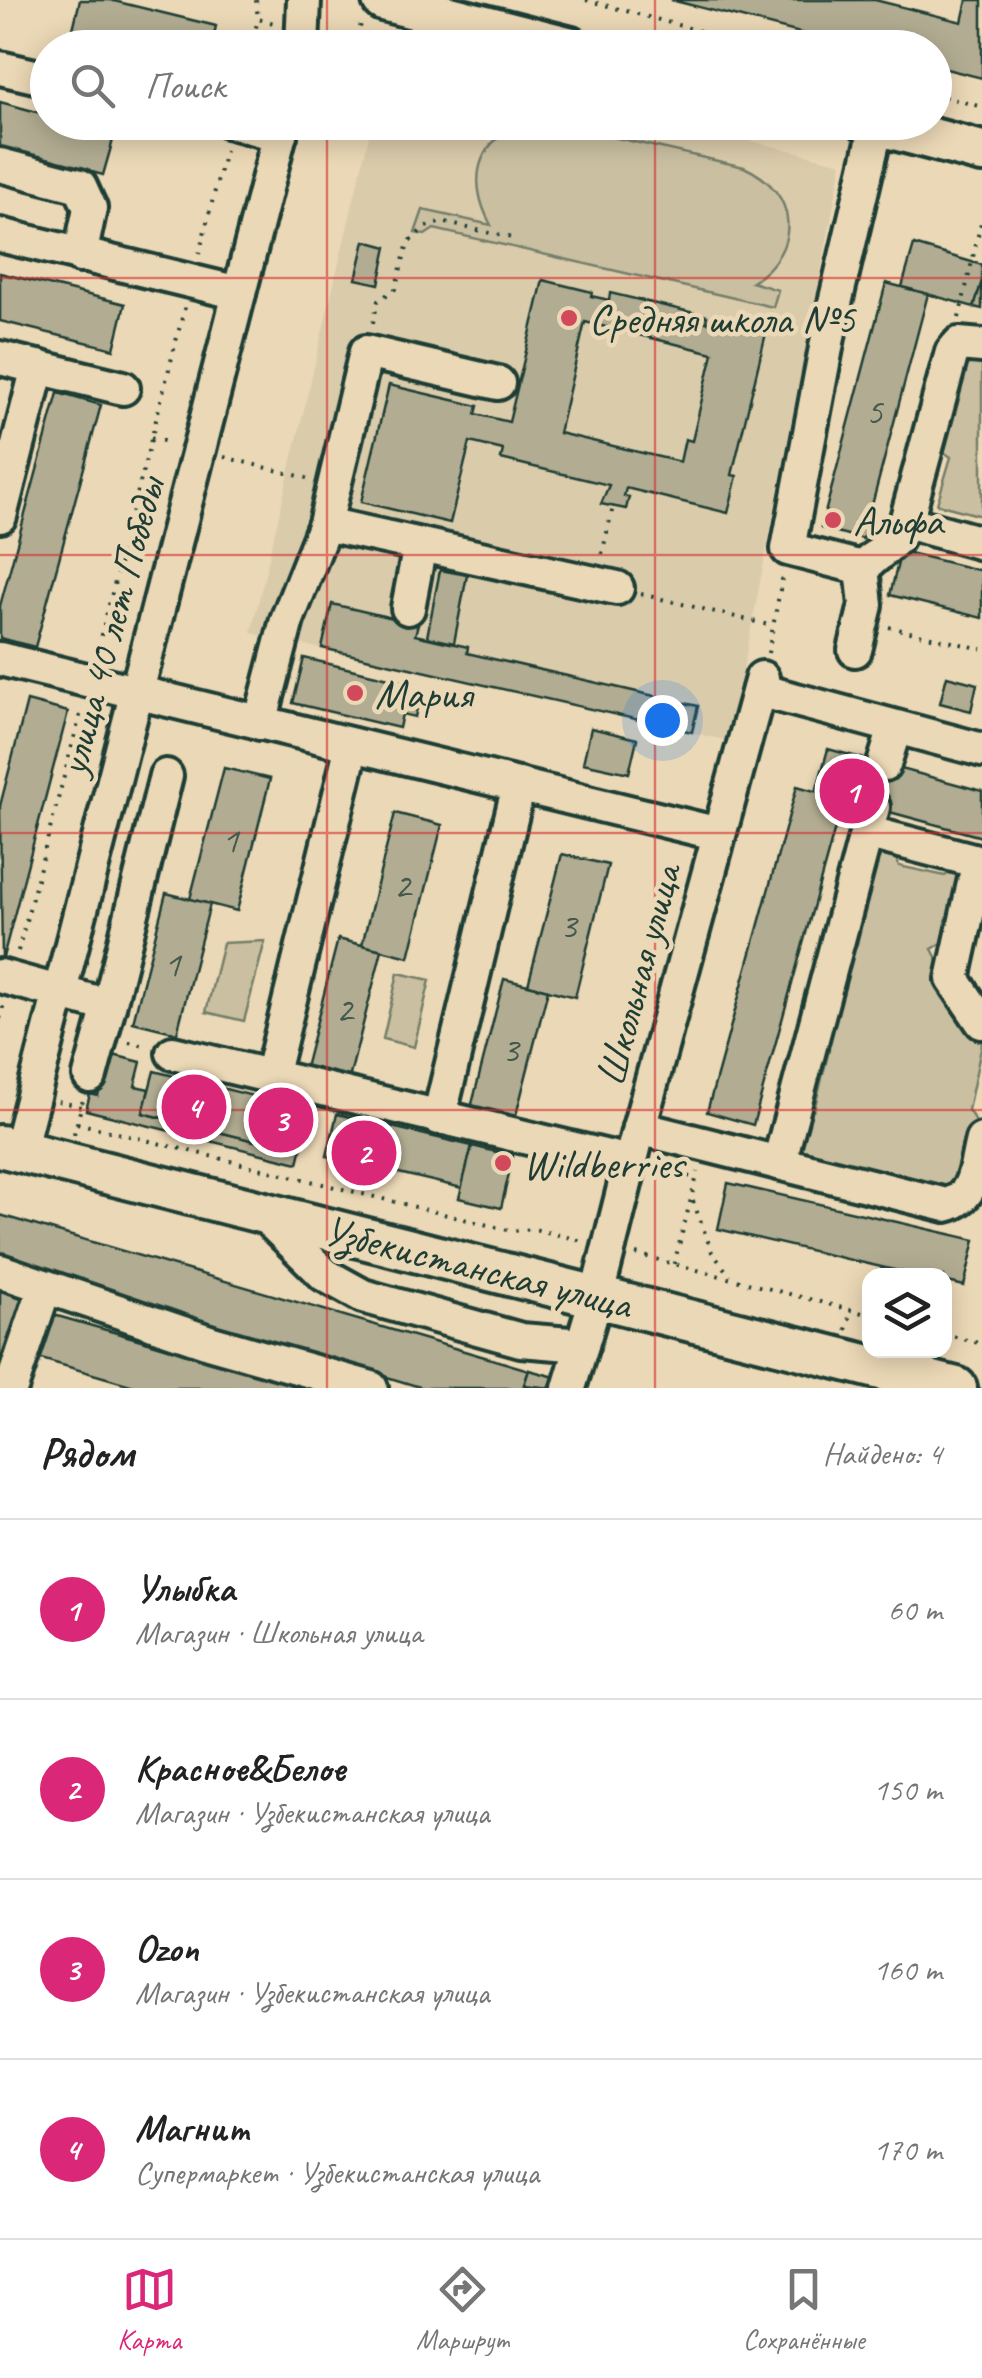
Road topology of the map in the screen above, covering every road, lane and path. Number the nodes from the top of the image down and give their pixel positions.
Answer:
1 (304, 0) edge
2 (383, 0) edge
3 (586, 0) edge
4 (258, 19) dead end
5 (255, 30) edge
6 (303, 30) edge
7 (500, 30) edge
8 (696, 30) edge
9 (0, 68) edge
10 (30, 75) edge
11 (952, 99) edge
12 (982, 107) edge
13 (228, 140) edge
14 (278, 140) edge
15 (869, 140) edge
16 (935, 140) edge
17 (982, 152) edge
18 (0, 165) edge
19 (982, 218) edge
20 (0, 235) edge
21 (516, 239) dead end
22 (80, 256) junction
23 (192, 282) junction
24 (239, 293) junction
25 (967, 349) edge
26 (366, 352) junction
27 (0, 358) edge
28 (38, 368) junction
29 (498, 383) dead end
30 (123, 388) dead end
31 (152, 438) junction
32 (200, 451) junction
33 (334, 484) junction
34 (613, 506) dead end
35 (0, 516) edge
36 (906, 522) junction
37 (325, 524) junction
38 (982, 542) edge
39 (420, 545) junction
40 (788, 550) junction
41 (862, 568) junction
42 (607, 586) junction
43 (408, 608) dead end
44 (773, 626) junction
45 (859, 636) joint
46 (982, 649) edge
47 (2, 667) edge
48 (89, 681) junction
49 (760, 684) junction
50 (137, 693) junction
51 (260, 723) junction
52 (895, 728) junction
53 (352, 745) junction
54 (982, 750) edge
55 (884, 764) dead end
56 (166, 776) dead end
57 (518, 785) junction
58 (873, 807) dead end
59 (720, 834) junction
60 (864, 842) junction
61 (5, 977) edge
62 (59, 992) junction
63 (0, 1019) edge
64 (105, 1020) junction
65 (982, 1022) edge
66 (173, 1053) joint
67 (90, 1076) dead end
68 (271, 1077) junction
69 (439, 1118) junction
70 (77, 1124) dead end
71 (639, 1128) junction
72 (982, 1140) edge
73 (705, 1144) junction
74 (9, 1148) edge
75 (630, 1162) junction
76 (779, 1163) junction
77 (696, 1178) junction
78 (977, 1182) edge
79 (692, 1196) junction
80 (260, 1211) junction
81 (608, 1247) junction
82 (674, 1264) junction
83 (0, 1271) edge
84 (734, 1280) junction
85 (44, 1287) junction
86 (597, 1295) junction
87 (862, 1313) edge
88 (952, 1336) edge
89 (982, 1344) edge
90 (582, 1345) junction
91 (21, 1386) edge
92 (371, 1388) edge
93 (569, 1388) edge
94 (956, 1388) edge

1 - 6 street
2 - 7 main road
3 - 8 path
4 - 5 path
9 - 10 street
11 - 12 path
13 - 23 path
14 - 24 street, улица 40 лет Победы
15 - 40 street
16 - 17 main road
18 - 22 street
19 - 25 path
20 - 22 street
21 - 26 path
22 - 23 street
23 - 24 street
23 - 31 path
24 - 32 street, улица 40 лет Победы
25 - 36 street
26 - 29 street
26 - 33 street
27 - 28 street
28 - 30 street
28 - 35 street
31 - 32 path
31 - 48 path
32 - 33 path
32 - 50 street, улица 40 лет Победы
33 - 37 street
34 - 42 path
36 - 38 street
36 - 41 street
37 - 39 street
37 - 51 street
39 - 42 street
39 - 43 street
40 - 41 street
40 - 44 path
41 - 45 street
42 - 44 path
44 - 49 path
45 - 46 path
47 - 48 street
48 - 50 street
48 - 61 path
49 - 52 street
49 - 59 street, Школьная улица
50 - 51 street
50 - 62 street, улица 40 лет Победы
51 - 53 street
52 - 54 street
52 - 55 street
53 - 57 street
53 - 68 street
56 - 64 street
57 - 59 street
57 - 69 street
58 - 60 street
59 - 71 street, Школьная улица
60 - 65 street
60 - 76 street
61 - 62 street
61 - 63 path
62 - 64 street
62 - 74 street, улица 40 лет Победы
64 - 66 path
64 - 67 street
66 - 68 street
68 - 69 street
69 - 75 street
70 - 81 path
71 - 73 street
71 - 75 street, Школьная улица
72 - 78 street
73 - 76 street
73 - 77 path
74 - 80 main road, Узбекистанская улица
75 - 77 path
75 - 81 street, Школьная улица
76 - 78 street
77 - 79 path
79 - 82 path
79 - 84 path
80 - 86 main road, Узбекистанская улица
80 - 90 street
81 - 82 path
81 - 86 street, Школьная улица
82 - 84 path
83 - 85 street
84 - 87 path
85 - 91 street
85 - 92 street
86 - 90 street, Школьная улица
86 - 94 main road, Узбекистанская улица
88 - 89 path
90 - 93 street, Школьная улица

